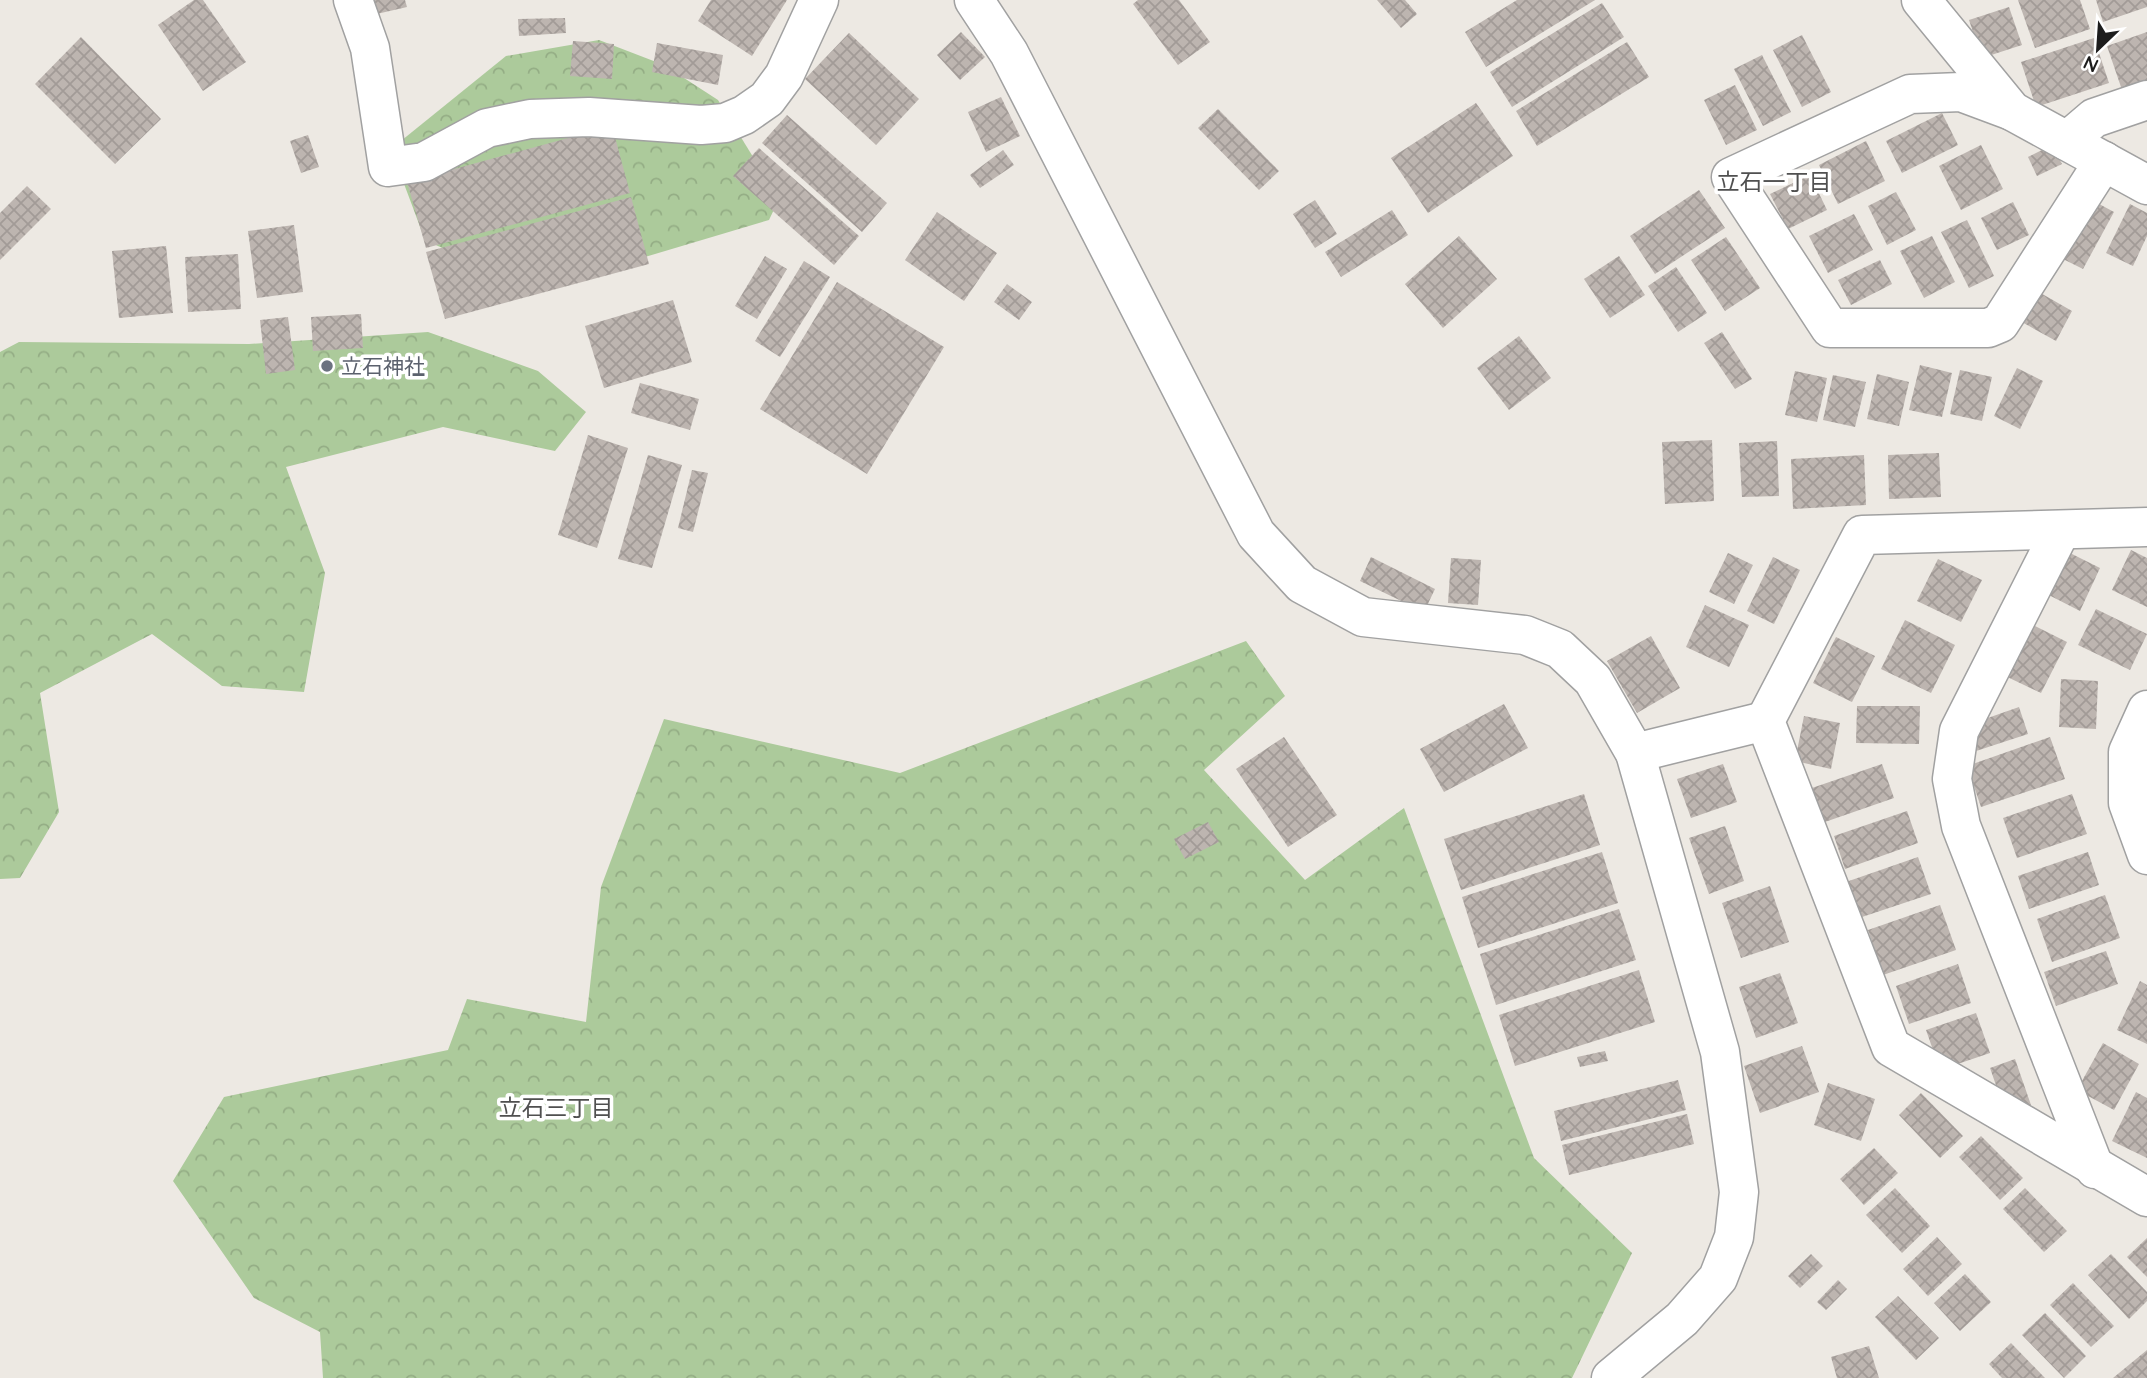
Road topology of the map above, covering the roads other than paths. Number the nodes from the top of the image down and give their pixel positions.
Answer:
1 (353, 0) edge
2 (819, 0) edge
3 (974, 0) edge
4 (1922, 0) edge
5 (2147, 100) edge
6 (2012, 111) junction
7 (2067, 141) junction
8 (2105, 161) junction
9 (2147, 185) edge
10 (2147, 527) edge
11 (2061, 530) junction
12 (2147, 709) edge
13 (1765, 721) junction
14 (1635, 753) junction
15 (2147, 855) edge
16 (2095, 1169) junction
17 (2147, 1197) edge
18 (1611, 1378) edge

1 - 2 street
3 - 14 street
4 - 6 street
5 - 7 street
6 - 7 street
6 - 8 street
7 - 8 street
8 - 9 street
10 - 11 street
11 - 13 street
11 - 16 street
12 - 15 street
13 - 14 street
13 - 16 street
14 - 18 street
16 - 17 street

